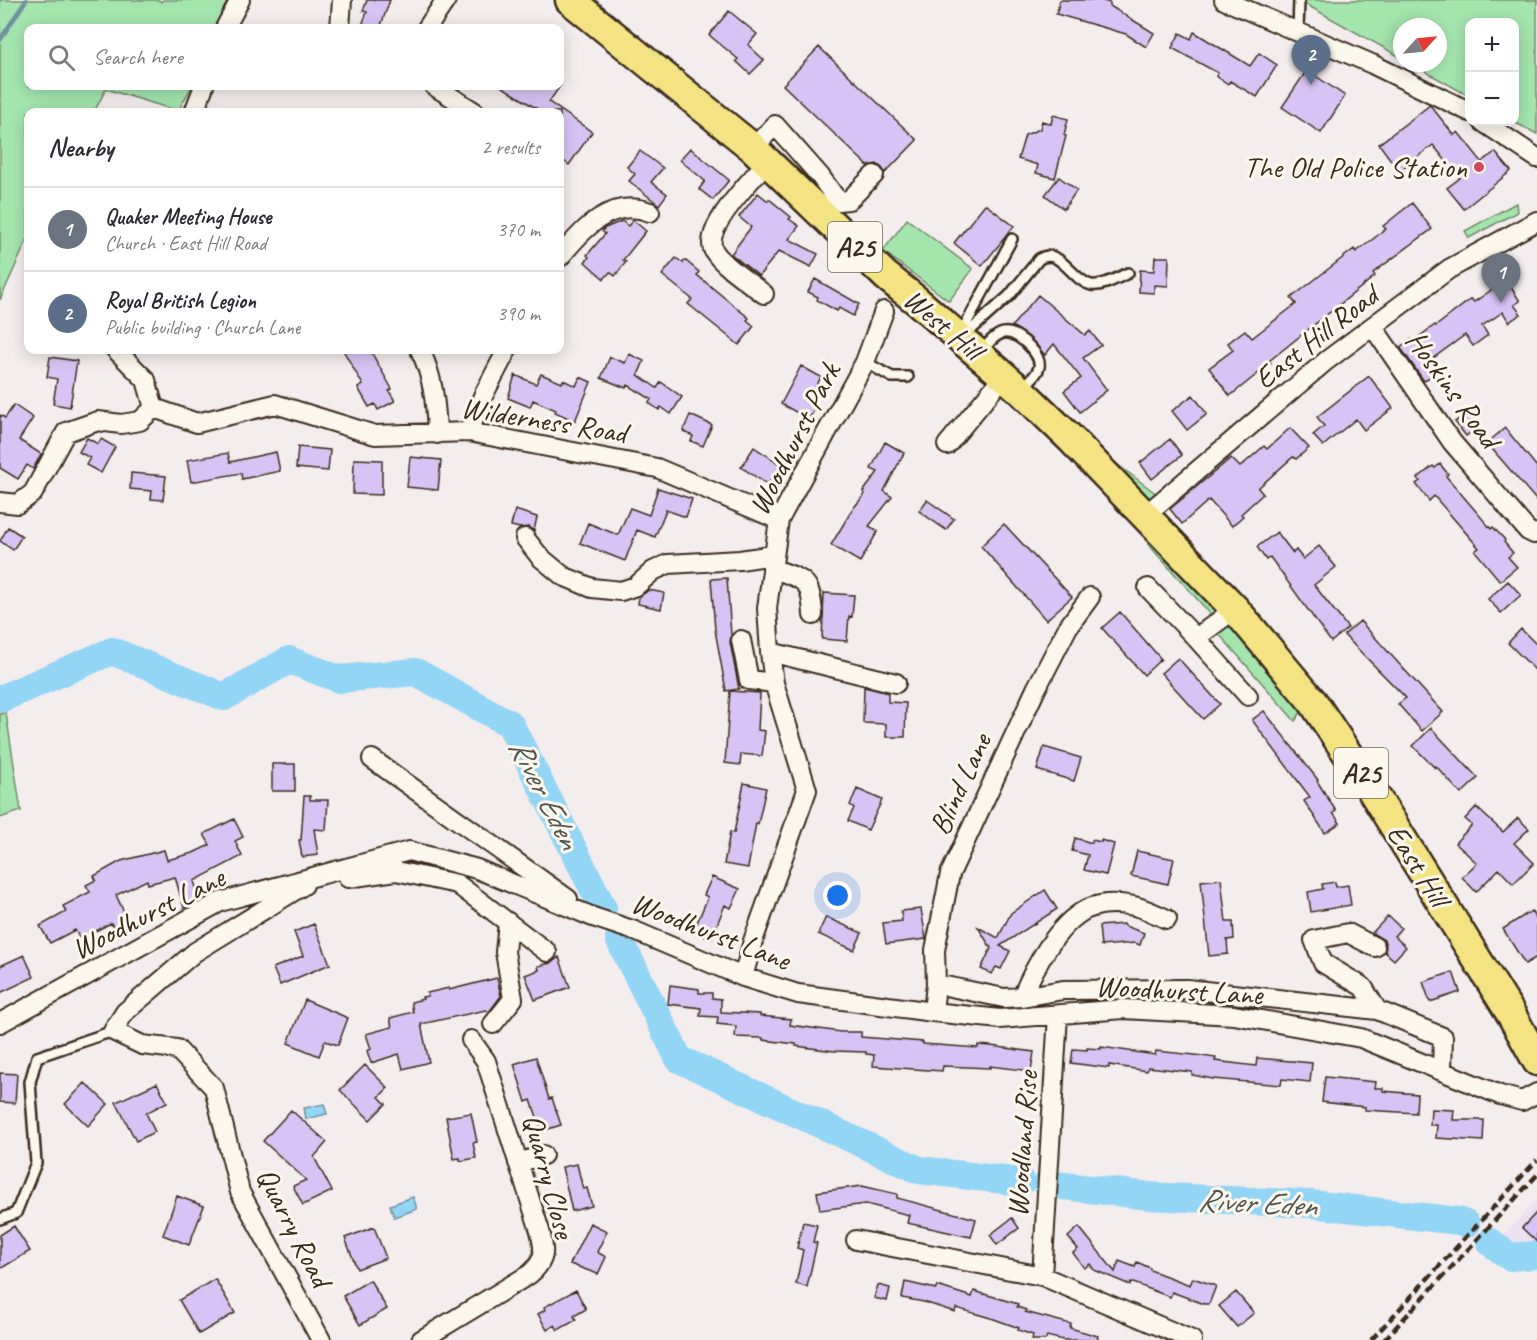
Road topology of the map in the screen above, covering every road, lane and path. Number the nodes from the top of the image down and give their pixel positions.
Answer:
1 (240, 0) edge
2 (446, 0) edge
3 (570, 0) edge
4 (1224, 0) edge
5 (1299, 0) edge
6 (341, 1) edge
7 (227, 24) edge
8 (340, 24) edge
9 (430, 24) edge
10 (1298, 31) junction
11 (202, 90) edge
12 (446, 90) edge
13 (196, 108) edge
14 (470, 108) edge
15 (1465, 110) edge
16 (1489, 126) edge
17 (760, 155) junction
18 (1537, 158) edge
19 (874, 175) dead end
20 (650, 212) dead end
21 (1537, 221) edge
22 (1012, 239) dead end
23 (564, 253) edge
24 (1128, 273) dead end
25 (764, 294) dead end
26 (884, 311) dead end
27 (1373, 327) junction
28 (966, 343) junction
29 (120, 354) edge
30 (421, 354) edge
31 (505, 354) edge
32 (865, 362) junction
33 (908, 377) dead end
34 (1012, 383) junction
35 (154, 408) junction
36 (468, 432) junction
37 (437, 434) junction
38 (947, 445) dead end
39 (0, 502) edge
40 (1144, 516) junction
41 (779, 520) junction
42 (1537, 533) edge
43 (525, 538) dead end
44 (773, 562) junction
45 (1148, 588) dead end
46 (1090, 597) dead end
47 (1235, 609) junction
48 (813, 615) dead end
49 (1196, 638) junction
50 (741, 640) dead end
51 (770, 652) junction
52 (774, 683) junction
53 (896, 683) dead end
54 (1248, 696) dead end
55 (372, 759) dead end
56 (321, 875) junction
57 (305, 885) junction
58 (593, 917) junction
59 (1167, 919) dead end
60 (508, 922) junction
61 (1375, 947) dead end
62 (547, 952) dead end
63 (743, 977) junction
64 (936, 984) junction
65 (1022, 997) junction
66 (1377, 1010) junction
67 (933, 1012) junction
68 (1058, 1015) junction
69 (0, 1023) edge
70 (493, 1024) dead end
71 (113, 1031) junction
72 (471, 1040) dead end
73 (1537, 1060) edge
74 (1442, 1070) junction
75 (1537, 1094) edge
76 (543, 1155) dead end
77 (518, 1163) junction
78 (0, 1219) edge
79 (856, 1240) dead end
80 (1042, 1276) junction
81 (321, 1340) edge
82 (421, 1340) edge
83 (1192, 1340) edge

1 - 7 street
2 - 9 street
3 - 17 main road, West Hill / A25
4 - 10 street
5 - 10 lane
6 - 8 street
10 - 15 street
11 - 13 street
12 - 14 street
16 - 18 street
17 - 19 street
17 - 25 street
17 - 28 main road, West Hill / A25
20 - 23 street
21 - 27 street, East Hill Road
22 - 28 lane
24 - 28 lane
26 - 32 street, Woodhurst Park
27 - 40 street, East Hill Road
27 - 42 street, Hoskins Road
28 - 34 main road, West Hill / A25
28 - 34 lane
29 - 35 street
30 - 37 street
31 - 36 street
32 - 33 lane
32 - 41 street, Woodhurst Park
34 - 38 street
34 - 40 main road, West Hill / A25
35 - 37 street, Wilderness Road
35 - 39 street
36 - 37 street, Wilderness Road
36 - 41 street, Wilderness Road
40 - 47 main road, East Hill / A25
41 - 44 street, Woodhurst Park
43 - 44 street
44 - 48 street
44 - 51 street, Woodhurst Park
45 - 49 street
46 - 64 street, Blind Lane
47 - 49 street
47 - 73 main road, East Hill / A25
49 - 54 street
50 - 52 street
51 - 52 street, Woodhurst Park
51 - 53 street
52 - 63 street, Woodhurst Park
55 - 58 street
56 - 57 street
56 - 58 street, Woodhurst Lane
56 - 69 street, Woodhurst Lane
57 - 60 street
57 - 71 street
58 - 63 street, Woodhurst Lane
59 - 65 street
60 - 62 street
60 - 70 street
61 - 66 street
63 - 67 street, Woodhurst Lane
64 - 65 street, Woodhurst Lane
64 - 67 street, Blind Lane
65 - 66 street, Woodhurst Lane
66 - 74 street, Woodhurst Lane
67 - 68 street, Woodhurst Lane
68 - 74 street, Woodhurst Lane
68 - 80 street, Woodland Rise
71 - 78 lane
71 - 81 street, Quarry Road
72 - 77 street, Quarry Close
74 - 75 street, Woodhurst Lane
76 - 77 street
77 - 82 street, Quarry Close
79 - 80 street
80 - 83 street

